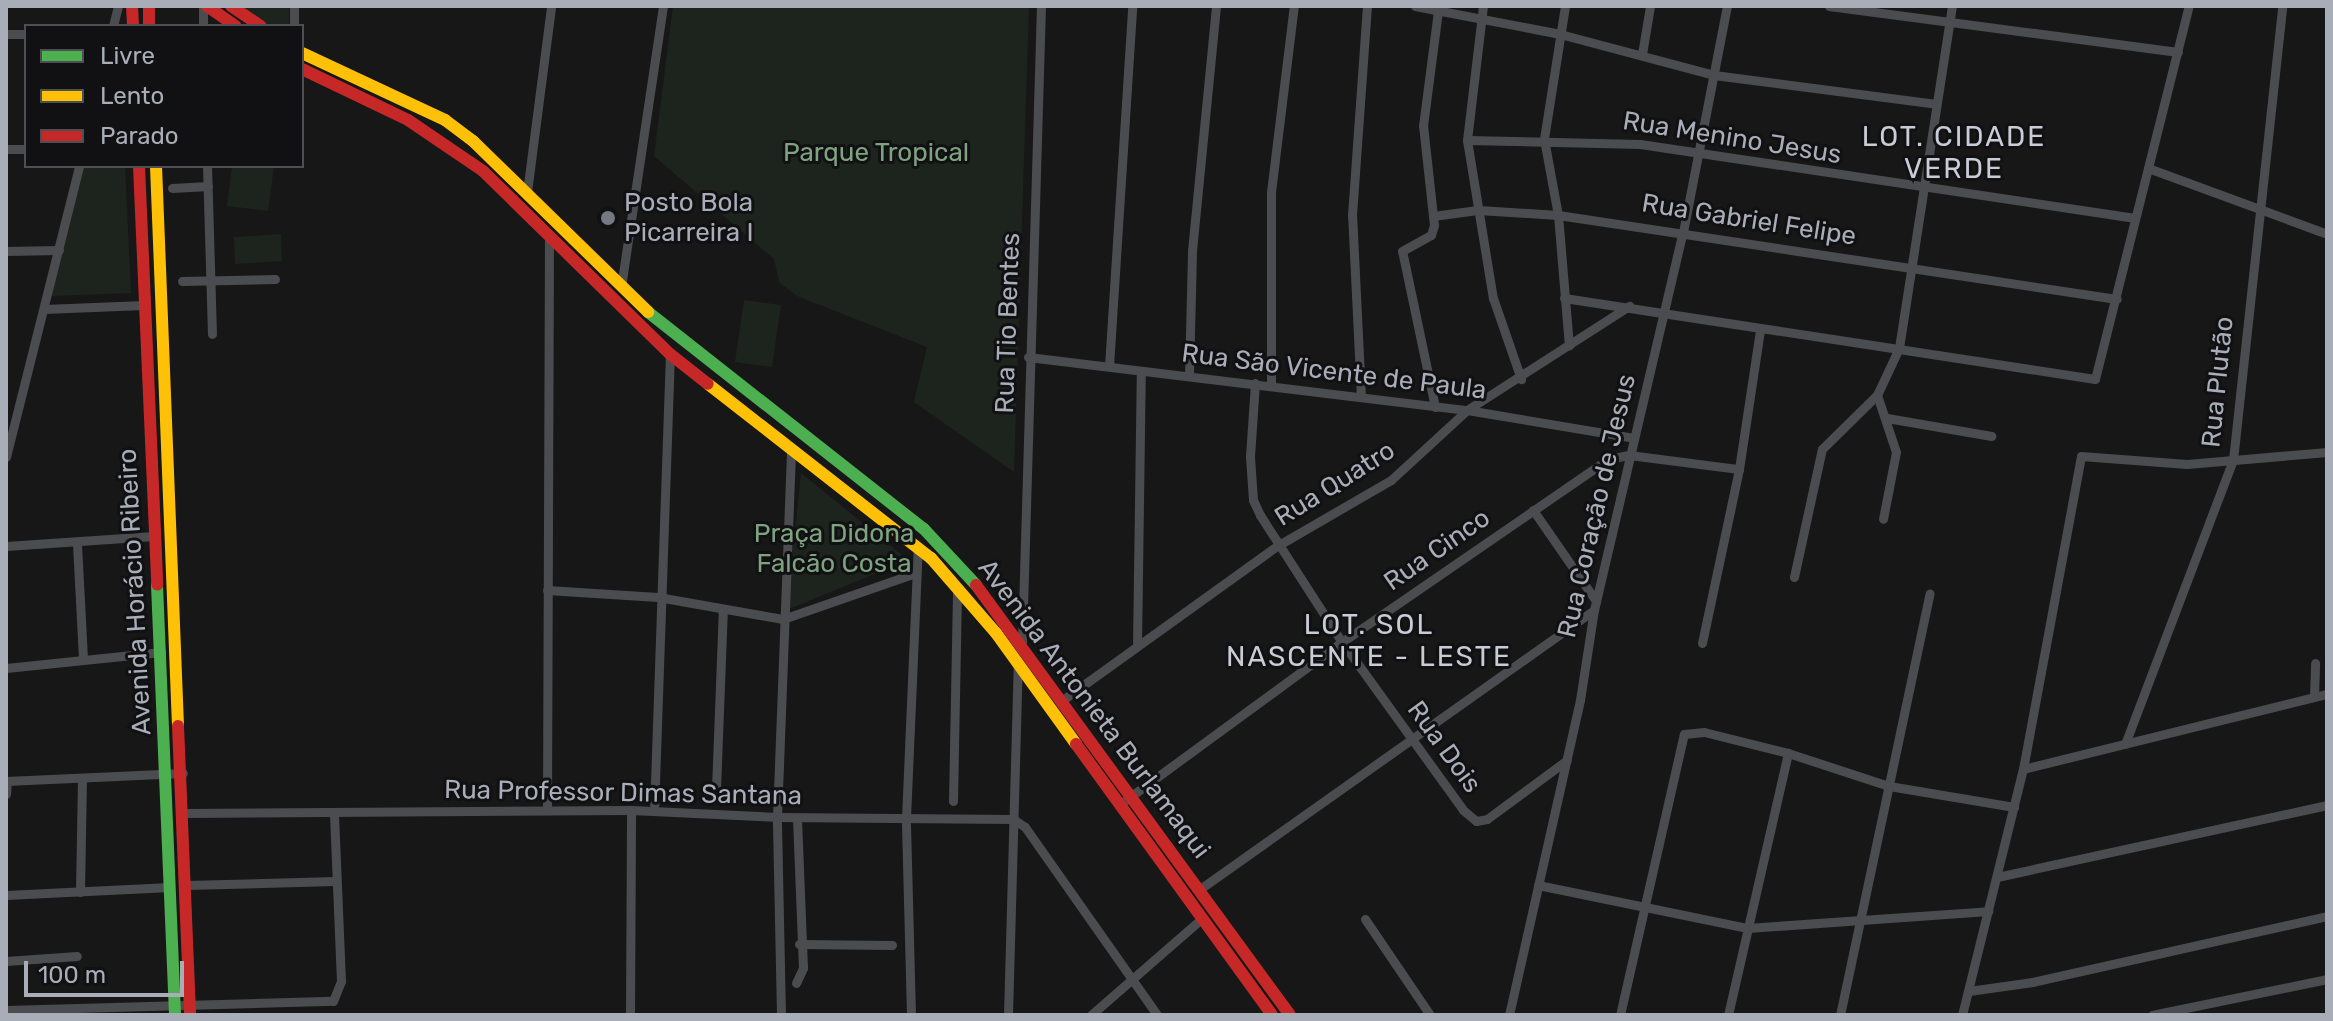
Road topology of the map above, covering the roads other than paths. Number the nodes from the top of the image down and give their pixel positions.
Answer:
1 (205, 6) edge
2 (231, 6) edge
3 (551, 6) edge
4 (663, 6) edge
5 (1041, 6) edge
6 (1132, 6) edge
7 (1216, 6) edge
8 (1294, 6) edge
9 (1367, 6) edge
10 (1415, 6) edge
11 (1483, 6) edge
12 (1565, 6) edge
13 (1650, 6) edge
14 (1727, 6) edge
15 (1829, 6) edge
16 (1952, 6) edge
17 (2189, 6) edge
18 (2282, 6) edge
19 (1438, 10) junction
20 (1481, 18) junction
21 (233, 24) edge
22 (258, 24) edge
23 (1949, 26) junction
24 (1560, 34) junction
25 (2178, 52) junction
26 (304, 54) edge
27 (1642, 54) junction
28 (304, 70) edge
29 (1714, 75) junction
30 (370, 86) junction
31 (398, 99) junction
32 (364, 100) junction
33 (1936, 104) junction
34 (391, 112) junction
35 (1544, 139) junction
36 (1467, 140) junction
37 (1698, 154) junction
38 (79, 168) edge
39 (139, 168) edge
40 (156, 168) edge
41 (207, 168) edge
42 (2148, 168) junction
43 (208, 186) junction
44 (172, 188) dead end
45 (1925, 190) junction
46 (527, 192) junction
47 (2257, 207) junction
48 (1478, 210) junction
49 (1558, 215) junction
50 (1433, 216) junction
51 (2133, 218) junction
52 (1683, 232) junction
53 (2327, 234) edge
54 (549, 235) junction
55 (59, 250) junction
56 (6, 251) edge
57 (1914, 268) junction
58 (605, 271) junction
59 (275, 279) dead end
60 (211, 280) junction
61 (182, 281) dead end
62 (595, 282) junction
63 (621, 287) junction
64 (1564, 298) junction
65 (612, 299) junction
66 (2117, 299) junction
67 (162, 304) junction
68 (144, 305) junction
69 (1629, 306) junction
70 (44, 309) junction
71 (1664, 313) junction
72 (1760, 330) junction
73 (212, 334) dead end
74 (1569, 346) junction
75 (1899, 348) junction
76 (670, 354) junction
77 (1028, 357) junction
78 (1109, 366) junction
79 (1141, 371) junction
80 (1189, 375) junction
81 (1521, 379) junction
82 (1255, 383) junction
83 (1271, 385) junction
84 (1877, 395) junction
85 (1361, 397) junction
86 (1435, 407) junction
87 (1467, 410) junction
88 (1887, 418) junction
89 (9, 436) edge
90 (1991, 436) dead end
91 (1634, 438) junction
92 (791, 448) junction
93 (2327, 452) edge
94 (1629, 455) junction
95 (6, 457) edge
96 (2233, 460) junction
97 (1739, 469) junction
98 (885, 500) junction
99 (1533, 510) junction
100 (876, 513) junction
101 (906, 515) junction
102 (1883, 519) dead end
103 (897, 530) junction
104 (154, 536) junction
105 (77, 544) junction
106 (6, 546) edge
107 (918, 546) junction
108 (1277, 546) junction
109 (916, 573) junction
110 (1794, 577) dead end
111 (957, 584) junction
112 (547, 590) junction
113 (1930, 593) dead end
114 (658, 597) junction
115 (1595, 605) junction
116 (723, 609) junction
117 (783, 619) junction
118 (1022, 642) junction
119 (1342, 642) junction
120 (1702, 643) dead end
121 (1137, 646) junction
122 (161, 652) junction
123 (83, 659) junction
124 (1018, 662) junction
125 (2315, 663) dead end
126 (6, 668) edge
127 (1042, 670) junction
128 (1030, 680) junction
129 (2327, 694) edge
130 (2314, 696) junction
131 (1064, 699) junction
132 (1410, 740) junction
133 (2125, 744) junction
134 (1788, 753) junction
135 (1567, 760) junction
136 (2023, 769) junction
137 (183, 773) junction
138 (166, 775) junction
139 (82, 778) junction
140 (7, 781) edge
141 (1889, 786) junction
142 (716, 789) dead end
143 (6, 794) edge
144 (1130, 796) junction
145 (953, 801) dead end
146 (1119, 805) junction
147 (2327, 805) edge
148 (2014, 807) junction
149 (547, 810) junction
150 (631, 810) junction
151 (654, 811) junction
152 (184, 813) junction
153 (334, 814) junction
154 (777, 817) junction
155 (797, 818) junction
156 (906, 818) junction
157 (1013, 819) junction
158 (1997, 877) junction
159 (335, 881) junction
160 (186, 885) junction
161 (1538, 885) junction
162 (170, 887) junction
163 (1200, 889) junction
164 (80, 892) junction
165 (6, 895) edge
166 (1645, 908) junction
167 (1988, 911) junction
168 (2327, 916) edge
169 (1201, 919) junction
170 (1365, 919) dead end
171 (1858, 922) junction
172 (1747, 928) junction
173 (799, 944) junction
174 (892, 945) dead end
175 (77, 956) dead end
176 (6, 961) edge
177 (1133, 978) junction
178 (2326, 980) edge
179 (796, 983) dead end
180 (1969, 991) junction
181 (1274, 993) junction
182 (2327, 993) edge
183 (1262, 1002) junction
184 (2194, 1004) junction
185 (190, 1009) edge
186 (6, 1010) edge
187 (175, 1010) edge
188 (1428, 1014) edge
189 (630, 1015) edge
190 (781, 1015) edge
191 (911, 1015) edge
192 (1008, 1015) edge
193 (1091, 1015) edge
194 (1157, 1015) edge
195 (1272, 1015) edge
196 (1290, 1015) edge
197 (1509, 1015) edge
198 (1620, 1015) edge
199 (1728, 1015) edge
200 (1840, 1015) edge
201 (1962, 1015) edge
202 (2152, 1015) edge
203 (2195, 1015) edge

1 - 21 main road
2 - 22 main road
3 - 46 street
4 - 63 street
5 - 77 street, Rua Tio Bentes
6 - 78 street
7 - 80 street
8 - 83 street
9 - 85 street
10 - 19 street
11 - 20 street
12 - 24 street
13 - 27 street
14 - 29 street, Rua Coração de Jesus
15 - 23 street
16 - 23 street
17 - 25 street
18 - 47 street, Rua Plutão
19 - 20 street
19 - 50 street
20 - 24 street
20 - 36 street
23 - 25 street
23 - 33 street
24 - 27 street
24 - 35 street
25 - 42 street
26 - 30 main road, Avenida Antonieta Burlamaqui
27 - 29 street
28 - 32 main road, Avenida Antonieta Burlamaqui
29 - 33 street
29 - 37 street, Rua Coração de Jesus
30 - 31 main road, Avenida Antonieta Burlamaqui
30 - 32 main road
31 - 34 main road
31 - 46 main road, Avenida Antonieta Burlamaqui
32 - 34 main road, Avenida Antonieta Burlamaqui
33 - 45 street
34 - 54 main road, Avenida Antonieta Burlamaqui
35 - 36 street, Rua Menino Jesus
35 - 37 street, Rua Menino Jesus
35 - 49 street
36 - 48 street
37 - 45 street, Rua Menino Jesus
37 - 52 street, Rua Coração de Jesus
38 - 55 street
39 - 68 main road, Avenida Horácio Ribeiro
40 - 67 main road, Avenida Horácio Ribeiro
41 - 43 street
42 - 47 street
42 - 51 street
43 - 44 street
43 - 60 street
45 - 51 street, Rua Menino Jesus
45 - 57 street
46 - 58 main road, Avenida Antonieta Burlamaqui
47 - 53 street
47 - 96 street, Rua Plutão
48 - 49 street, Rua Gabriel Felipe
48 - 50 street, Rua Gabriel Felipe
48 - 81 street
49 - 52 street, Rua Gabriel Felipe
49 - 64 street
50 - 86 street
51 - 66 street
52 - 57 street, Rua Gabriel Felipe
52 - 71 street, Rua Coração de Jesus
54 - 62 main road, Avenida Antonieta Burlamaqui
54 - 112 street
55 - 56 street
55 - 70 street
57 - 66 street, Rua Gabriel Felipe
57 - 75 street
58 - 62 main road
58 - 63 main road, Avenida Antonieta Burlamaqui
59 - 60 street
60 - 61 street
60 - 73 street
62 - 65 main road, Avenida Antonieta Burlamaqui
63 - 65 main road
63 - 98 main road, Avenida Antonieta Burlamaqui
64 - 69 street
64 - 74 street
65 - 76 main road, Avenida Antonieta Burlamaqui
66 - 75 street
67 - 68 main road
67 - 137 main road, Avenida Horácio Ribeiro
68 - 70 street
68 - 104 main road, Avenida Horácio Ribeiro
69 - 71 street
69 - 74 street, Rua Quatro
70 - 89 street
71 - 72 street
71 - 91 street, Rua Coração de Jesus
72 - 75 street
72 - 97 street
74 - 81 street, Rua Quatro
75 - 84 street
76 - 92 main road, Avenida Antonieta Burlamaqui
76 - 114 street
77 - 78 street, Rua São Vicente de Paula
77 - 118 street, Rua Tio Bentes
78 - 79 street, Rua São Vicente de Paula
79 - 80 street, Rua São Vicente de Paula
79 - 121 street
80 - 82 street, Rua São Vicente de Paula
81 - 87 street, Rua Quatro
82 - 83 street, Rua São Vicente de Paula
82 - 108 street, Rua Dois
83 - 85 street, Rua São Vicente de Paula
84 - 88 street
84 - 110 street
85 - 86 street, Rua São Vicente de Paula
86 - 87 street, Rua São Vicente de Paula
87 - 91 street, Rua São Vicente de Paula
87 - 108 street, Rua Quatro
88 - 90 street
88 - 102 street
89 - 95 street
91 - 94 street, Rua Coração de Jesus
92 - 100 main road, Avenida Antonieta Burlamaqui
92 - 117 street
93 - 96 street
94 - 97 street
94 - 99 street, Rua Cinco
94 - 115 street, Rua Coração de Jesus
96 - 133 street, Rua Plutão
96 - 136 street
97 - 120 street
98 - 100 main road
98 - 101 main road, Avenida Antonieta Burlamaqui
99 - 115 street
99 - 119 street, Rua Cinco
100 - 103 main road, Avenida Antonieta Burlamaqui
101 - 103 main road
101 - 118 main road, Avenida Antonieta Burlamaqui
103 - 107 main road, Avenida Antonieta Burlamaqui
104 - 105 street
104 - 122 main road, Avenida Horácio Ribeiro
105 - 106 street
105 - 123 street
107 - 109 street
107 - 111 main road, Avenida Antonieta Burlamaqui
108 - 119 street, Rua Dois
108 - 121 street, Rua Quatro
109 - 117 street
109 - 156 street
111 - 124 main road, Avenida Antonieta Burlamaqui
111 - 145 street
112 - 114 street
112 - 149 street
113 - 141 street
114 - 116 street
114 - 151 street
115 - 132 street
115 - 135 street, Rua Coração de Jesus
116 - 117 street
116 - 142 street
117 - 154 street
118 - 124 main road
118 - 127 main road, Avenida Antonieta Burlamaqui
119 - 132 street, Rua Dois
119 - 144 street, Rua Cinco
121 - 131 street, Rua Quatro
122 - 123 street
122 - 138 main road, Avenida Horácio Ribeiro
123 - 126 street
124 - 128 main road, Avenida Antonieta Burlamaqui
124 - 157 street
125 - 130 street
127 - 128 main road
127 - 131 main road, Avenida Antonieta Burlamaqui
128 - 146 main road, Avenida Antonieta Burlamaqui
129 - 130 street
130 - 133 street
131 - 144 main road, Avenida Antonieta Burlamaqui
132 - 135 street, Rua Dois
132 - 163 street
133 - 136 street
134 - 141 street
134 - 166 street
134 - 172 street
135 - 161 street, Rua Coração de Jesus
136 - 148 street
137 - 138 street
137 - 152 main road, Avenida Horácio Ribeiro
138 - 139 street
138 - 162 main road, Avenida Horácio Ribeiro
139 - 140 street
139 - 164 street
140 - 143 street
141 - 148 street
141 - 171 street
144 - 146 street, Rua Cinco
144 - 163 main road, Avenida Antonieta Burlamaqui
146 - 169 main road, Avenida Antonieta Burlamaqui
147 - 158 street
148 - 158 street
149 - 150 street, Rua Professor Dimas Santana
149 - 153 street, Rua Professor Dimas Santana
150 - 151 street, Rua Professor Dimas Santana
150 - 189 street
151 - 154 street, Rua Professor Dimas Santana
152 - 153 street, Rua Professor Dimas Santana
152 - 160 main road, Avenida Horácio Ribeiro
153 - 159 street
154 - 155 street, Rua Professor Dimas Santana
154 - 190 street
155 - 156 street, Rua Professor Dimas Santana
155 - 173 street
156 - 157 street, Rua Professor Dimas Santana
156 - 191 street
157 - 177 street
157 - 192 street
158 - 167 street
159 - 160 street
159 - 185 street
160 - 185 main road, Avenida Horácio Ribeiro
161 - 166 street
161 - 197 street, Rua Coração de Jesus
162 - 164 street
162 - 187 main road, Avenida Horácio Ribeiro
163 - 181 main road, Avenida Antonieta Burlamaqui
164 - 165 street
166 - 172 street
166 - 198 street
167 - 171 street
167 - 180 street
168 - 180 street
169 - 177 street
169 - 183 main road, Avenida Antonieta Burlamaqui
170 - 188 street
171 - 172 street
171 - 200 street
172 - 199 street
173 - 174 street
173 - 179 street
175 - 176 street
177 - 193 street
177 - 194 street
178 - 182 street
178 - 184 street
180 - 201 street
181 - 183 main road
181 - 196 main road, Avenida Antonieta Burlamaqui
183 - 195 main road, Avenida Antonieta Burlamaqui
184 - 202 street
184 - 203 street
185 - 187 street
186 - 187 street

